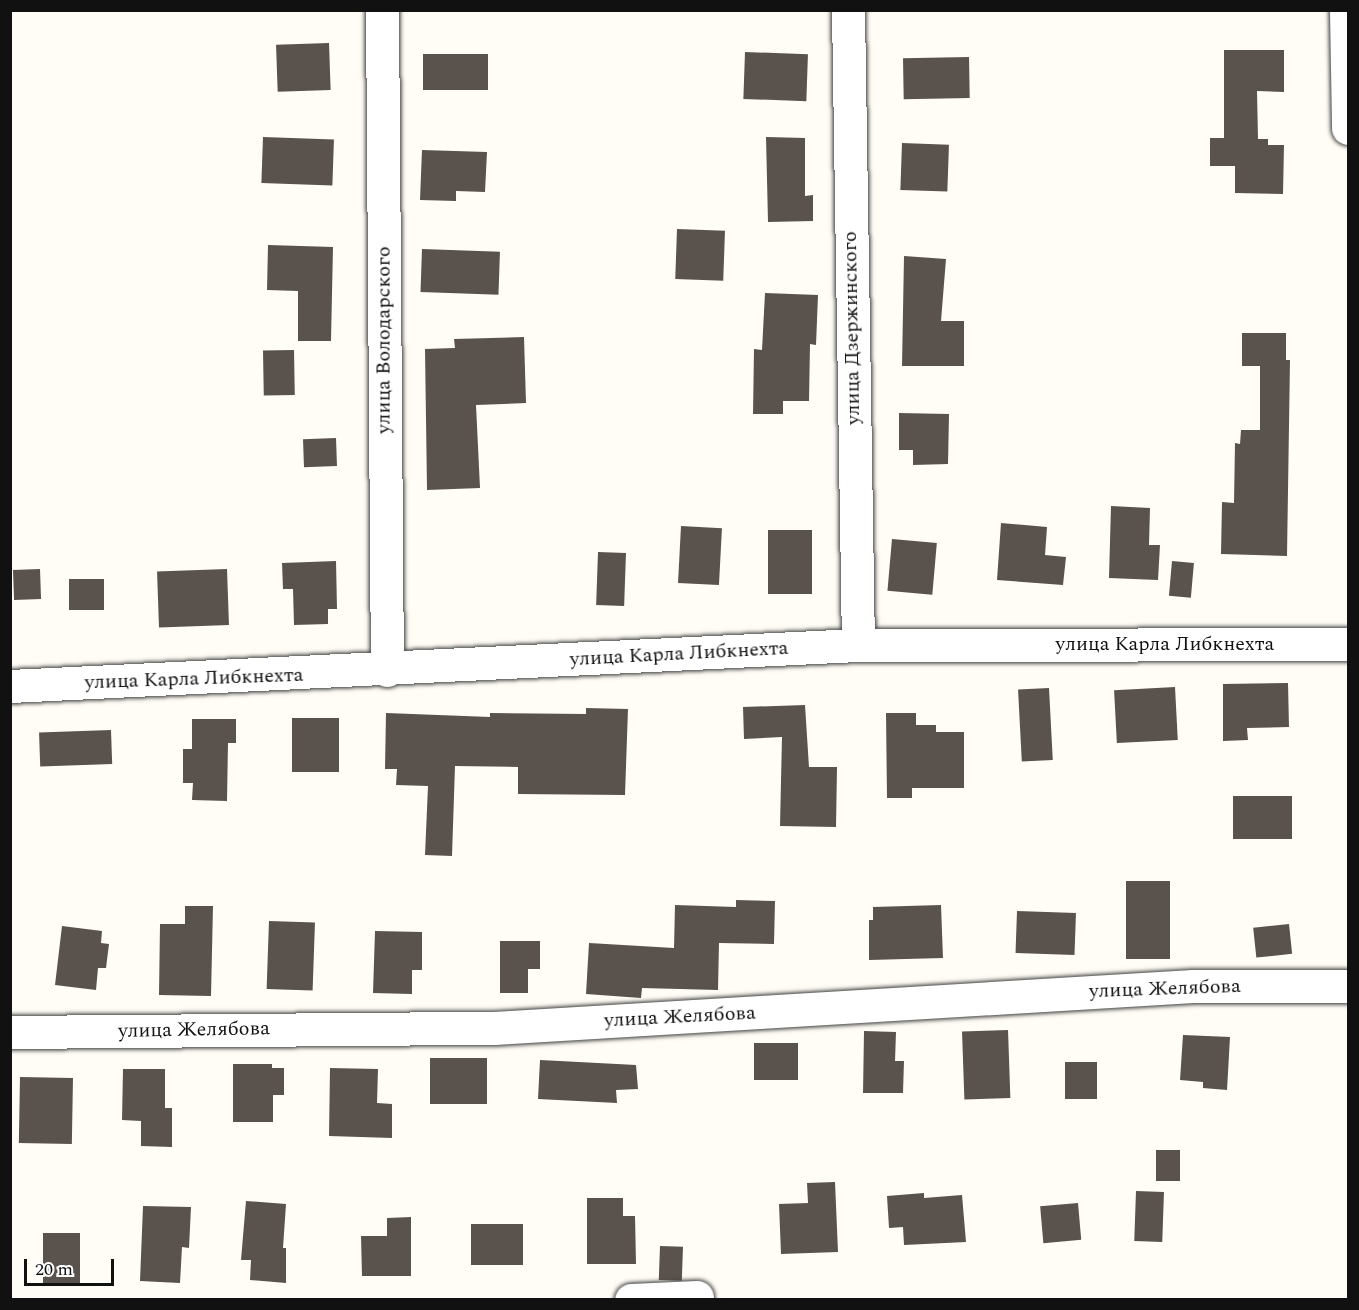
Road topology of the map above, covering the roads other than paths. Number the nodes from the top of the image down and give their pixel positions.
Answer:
1 (382, 10) edge
2 (848, 10) edge
3 (1346, 10) edge
4 (1348, 128) edge
5 (1348, 644) edge
6 (858, 645) junction
7 (387, 670) junction
8 (10, 686) edge
9 (1348, 986) edge
10 (10, 1032) edge
11 (697, 1297) dead end
12 (632, 1299) edge

1 - 7 street, улица Володарского
2 - 6 street, улица Дзержинского
3 - 4 street
5 - 6 street, улица Карла Либкнехта
6 - 7 street, улица Карла Либкнехта
7 - 8 street, улица Карла Либкнехта
9 - 10 street, улица Желябова
11 - 12 street

